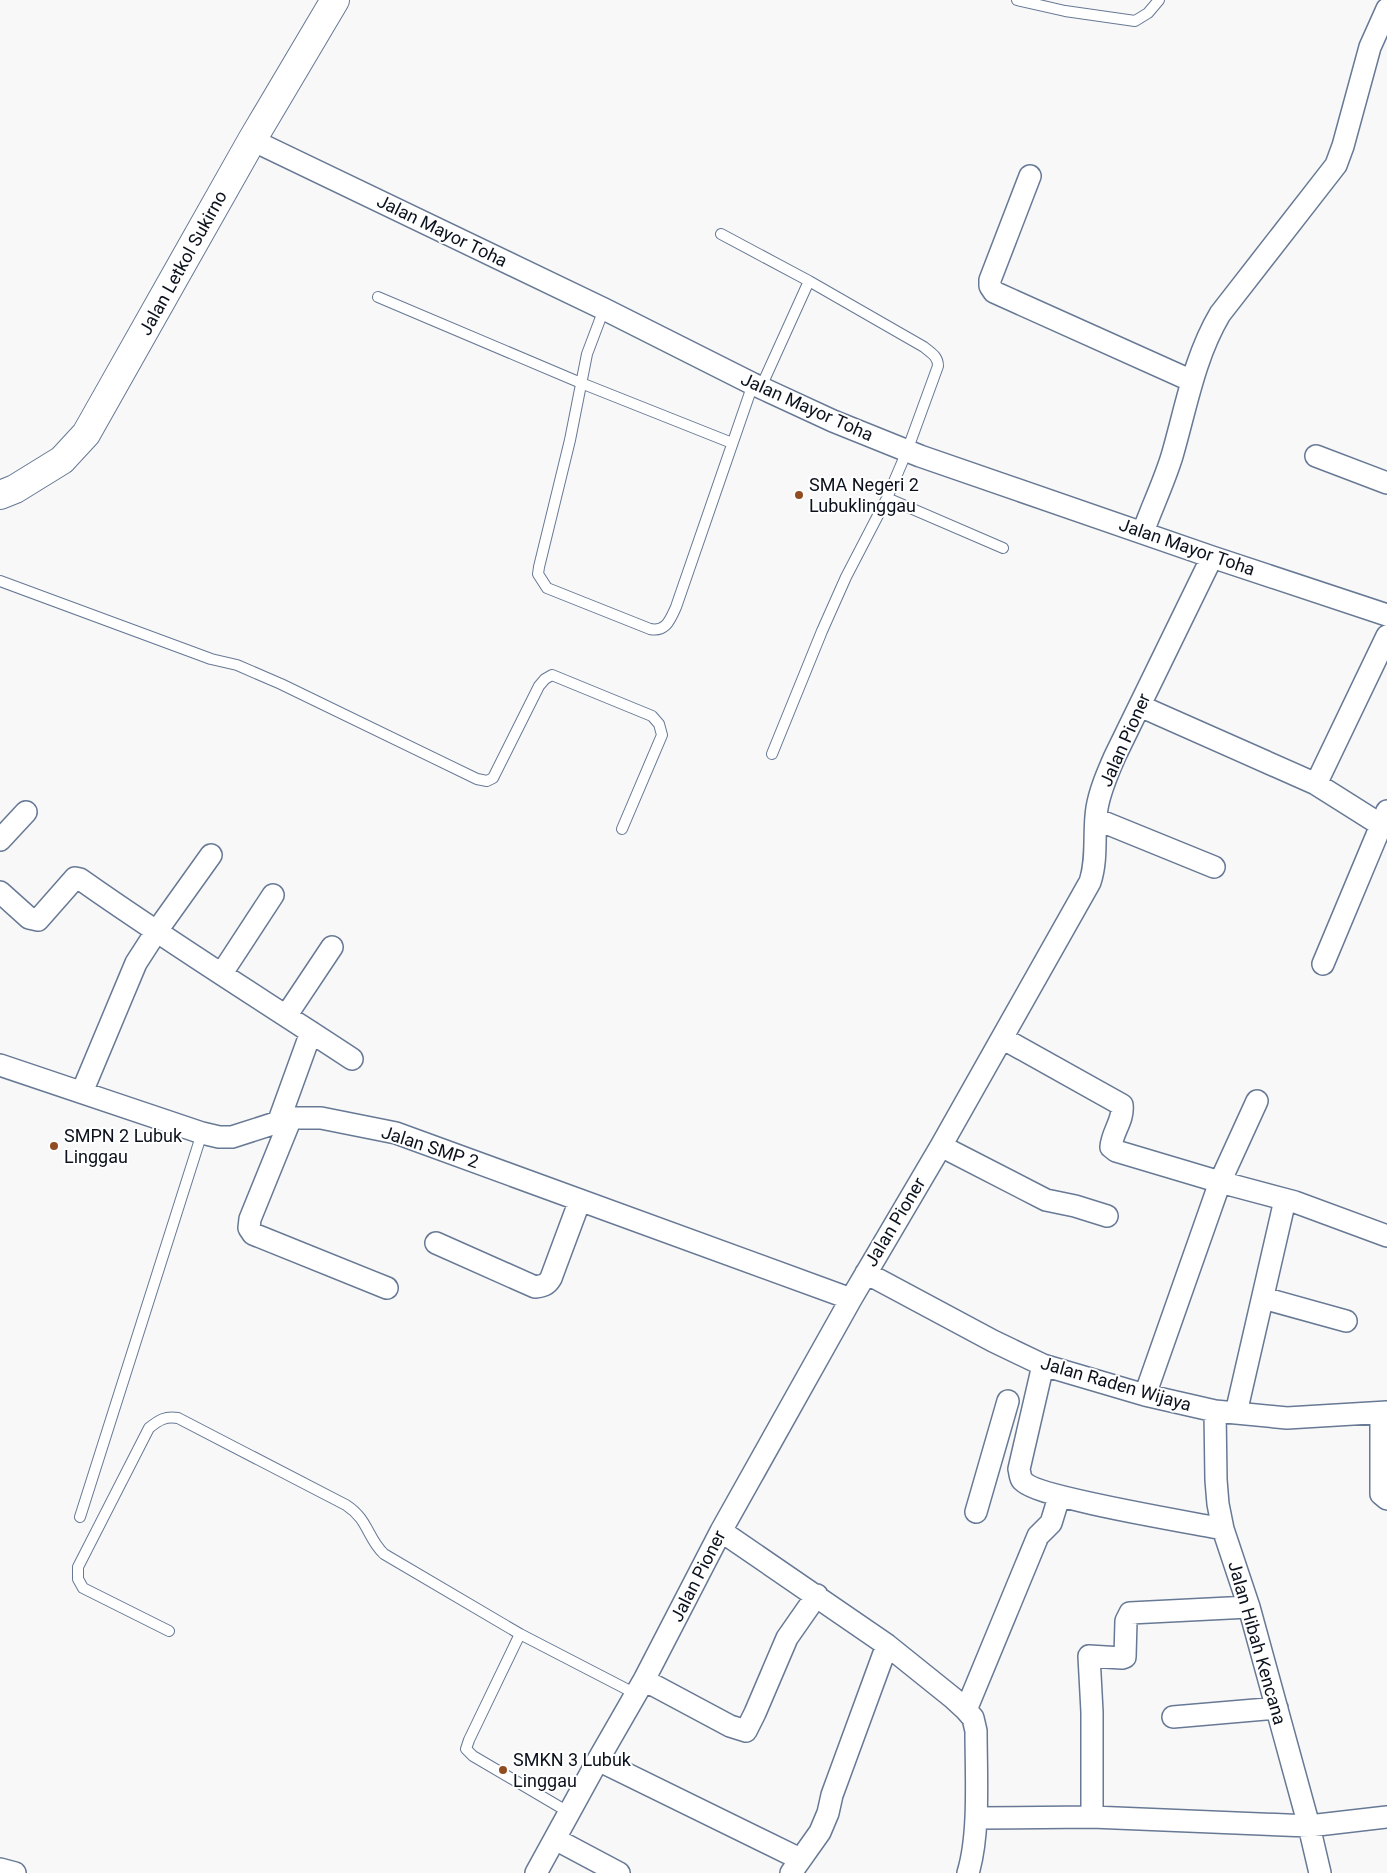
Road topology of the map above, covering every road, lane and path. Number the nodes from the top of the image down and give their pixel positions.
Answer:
1 (336, 0) edge
2 (1017, 0) edge
3 (1159, 0) edge
4 (1387, 9) edge
5 (252, 140) junction
6 (1030, 176) dead end
7 (721, 234) dead end
8 (809, 281) junction
9 (378, 297) dead end
10 (604, 309) junction
11 (1192, 381) junction
12 (581, 383) junction
13 (757, 386) junction
14 (732, 443) junction
15 (907, 451) junction
16 (1316, 456) dead end
17 (1387, 483) edge
18 (0, 495) edge
19 (887, 498) junction
20 (1143, 532) junction
21 (1003, 548) dead end
22 (1212, 557) junction
23 (0, 581) edge
24 (1387, 615) edge
25 (1387, 636) edge
26 (1140, 706) junction
27 (772, 754) dead end
28 (1316, 784) junction
29 (26, 812) dead end
30 (1384, 818) edge
31 (1096, 819) junction
32 (622, 829) dead end
33 (0, 840) edge
34 (211, 855) dead end
35 (1214, 867) dead end
36 (0, 892) edge
37 (273, 895) dead end
38 (156, 932) junction
39 (332, 947) dead end
40 (1324, 964) dead end
41 (222, 973) junction
42 (286, 1016) junction
43 (311, 1032) junction
44 (1002, 1038) junction
45 (352, 1059) dead end
46 (0, 1065) edge
47 (82, 1092) junction
48 (1257, 1100) dead end
49 (284, 1120) junction
50 (202, 1133) junction
51 (940, 1146) junction
52 (1220, 1182) junction
53 (580, 1200) junction
54 (1285, 1200) junction
55 (1107, 1216) dead end
56 (1387, 1236) edge
57 (436, 1243) dead end
58 (866, 1273) junction
59 (387, 1288) dead end
60 (1263, 1298) junction
61 (851, 1299) junction
62 (1346, 1321) dead end
63 (1042, 1365) junction
64 (1145, 1395) junction
65 (1008, 1401) dead end
66 (1215, 1410) junction
67 (1236, 1413) junction
68 (1384, 1413) edge
69 (991, 1463) junction
70 (1019, 1469) junction
71 (1059, 1497) junction
72 (1387, 1499) edge
73 (976, 1512) dead end
74 (80, 1517) dead end
75 (1223, 1529) junction
76 (721, 1530) junction
77 (818, 1596) junction
78 (1249, 1607) junction
79 (169, 1632) dead end
80 (520, 1634) junction
81 (887, 1645) junction
82 (640, 1687) junction
83 (1276, 1708) junction
84 (966, 1710) junction
85 (1173, 1717) dead end
86 (598, 1760) junction
87 (570, 1813) junction
88 (1092, 1817) junction
89 (1387, 1817) edge
90 (976, 1818) junction
91 (1309, 1826) junction
92 (555, 1839) junction
93 (796, 1866) edge
94 (0, 1869) edge
95 (15, 1873) edge
96 (536, 1873) edge
97 (619, 1873) edge
98 (968, 1873) edge
99 (1320, 1873) edge

1 - 5 main road, Jalan Letkol Sukirno
2 - 3 lane
4 - 11 street
5 - 10 street, Jalan Mayor Toha
5 - 18 main road, Jalan Letkol Sukirno
6 - 11 street
7 - 8 lane
8 - 13 lane
8 - 15 lane
9 - 12 lane
10 - 12 lane
10 - 13 street, Jalan Mayor Toha
11 - 20 street
12 - 14 lane
12 - 14 lane
13 - 14 lane
13 - 15 street, Jalan Mayor Toha
15 - 19 lane
15 - 20 street, Jalan Mayor Toha
16 - 17 street
19 - 21 lane
19 - 27 lane
20 - 22 street, Jalan Mayor Toha
22 - 24 street, Jalan Mayor Toha
22 - 26 street, Jalan Pioner
23 - 32 lane
25 - 28 street
26 - 28 street
26 - 31 street, Jalan Pioner
28 - 30 street
29 - 33 street
30 - 40 street
31 - 35 street
31 - 44 street, Jalan Pioner
34 - 38 street
36 - 38 street
37 - 41 street
38 - 41 street
38 - 47 street
39 - 42 street
41 - 42 street
42 - 43 street
43 - 45 street
43 - 49 street
44 - 51 street, Jalan Pioner
44 - 52 street
46 - 47 street, Jalan SMP 2
47 - 50 street, Jalan SMP 2
48 - 52 street
49 - 50 street, Jalan SMP 2
49 - 53 street, Jalan SMP 2
49 - 59 street
50 - 74 lane
51 - 55 street
51 - 58 street, Jalan Pioner
52 - 54 street
52 - 64 street
53 - 57 street
53 - 61 street, Jalan SMP 2
54 - 56 street
54 - 60 street
58 - 61 street, Jalan Pioner
58 - 63 street, Jalan Raden Wijaya
60 - 62 street
60 - 67 street
61 - 76 street, Jalan Pioner
63 - 64 street, Jalan Raden Wijaya
63 - 70 street
64 - 66 street, Jalan Raden Wijaya
65 - 69 street
66 - 67 street, Jalan Raden Wijaya
66 - 75 street, Jalan Hibah Kencana
67 - 68 street, Jalan Raden Wijaya
68 - 72 street
69 - 70 street
69 - 73 street
70 - 71 street
71 - 75 street
71 - 84 street
75 - 78 street, Jalan Hibah Kencana
76 - 77 street
76 - 82 street, Jalan Pioner
77 - 81 street
77 - 82 street
78 - 83 street, Jalan Hibah Kencana
78 - 88 street
79 - 80 lane
80 - 82 lane
80 - 87 lane
81 - 84 street
81 - 93 street
82 - 86 street, Jalan Pioner
83 - 85 street
83 - 91 street, Jalan Hibah Kencana
84 - 90 street
86 - 87 street, Jalan Pioner
86 - 93 street
87 - 92 street, Jalan Pioner
88 - 90 street
88 - 91 street
89 - 91 street
90 - 98 street
91 - 99 street, Jalan Hibah Kencana
92 - 96 street, Jalan Pioner
92 - 97 street
94 - 95 street

